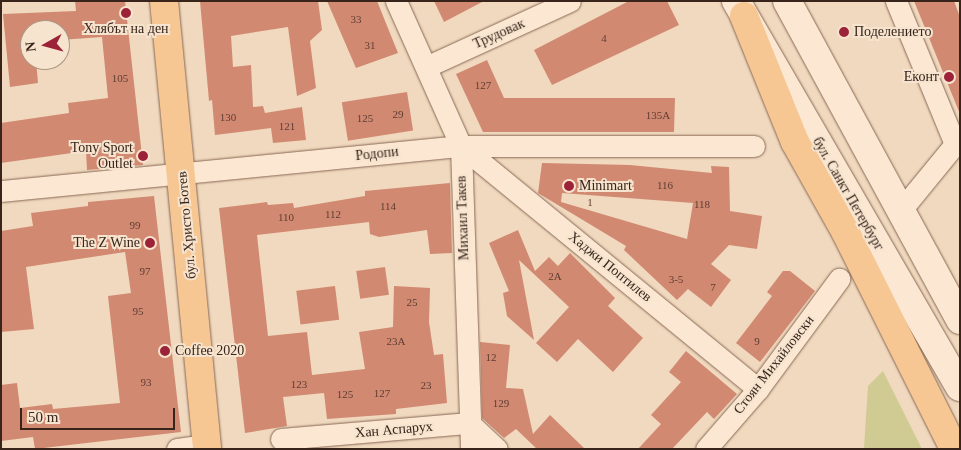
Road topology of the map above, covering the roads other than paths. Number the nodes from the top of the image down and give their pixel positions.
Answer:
1 (164, 1) edge
2 (396, 1) edge
3 (570, 1) edge
4 (787, 1) edge
5 (896, 1) edge
6 (740, 8) edge
7 (428, 66) junction
8 (957, 141) edge
9 (461, 146) junction
10 (754, 146) dead end
11 (182, 174) junction
12 (1, 191) edge
13 (901, 210) junction
14 (839, 279) dead end
15 (960, 320) edge
16 (960, 387) edge
17 (758, 389) junction
18 (469, 423) junction
19 (281, 439) dead end
20 (207, 447) edge
21 (177, 449) edge
22 (471, 449) edge
23 (497, 449) edge
24 (706, 449) edge
25 (954, 449) edge

1 - 11 main road, бул. Христо Ботев
2 - 7 street, Михаил Такев
3 - 7 street, Трудовак
4 - 13 main road
5 - 8 street
6 - 16 main road, бул. Санкт Петербург
6 - 25 main road
7 - 9 street, Михаил Такев
8 - 13 street
9 - 10 street, Родопи
9 - 11 street, Родопи
9 - 17 street, Хаджи Поптилев
9 - 18 street, Михаил Такев
11 - 12 street, Родопи
11 - 20 main road, бул. Христо Ботев
13 - 15 main road
14 - 17 street, Стоян Михайловски
17 - 24 street, Стоян Михайловски
18 - 19 street, Хан Аспарух
18 - 22 street, Михаил Такев
18 - 23 street
20 - 21 street

